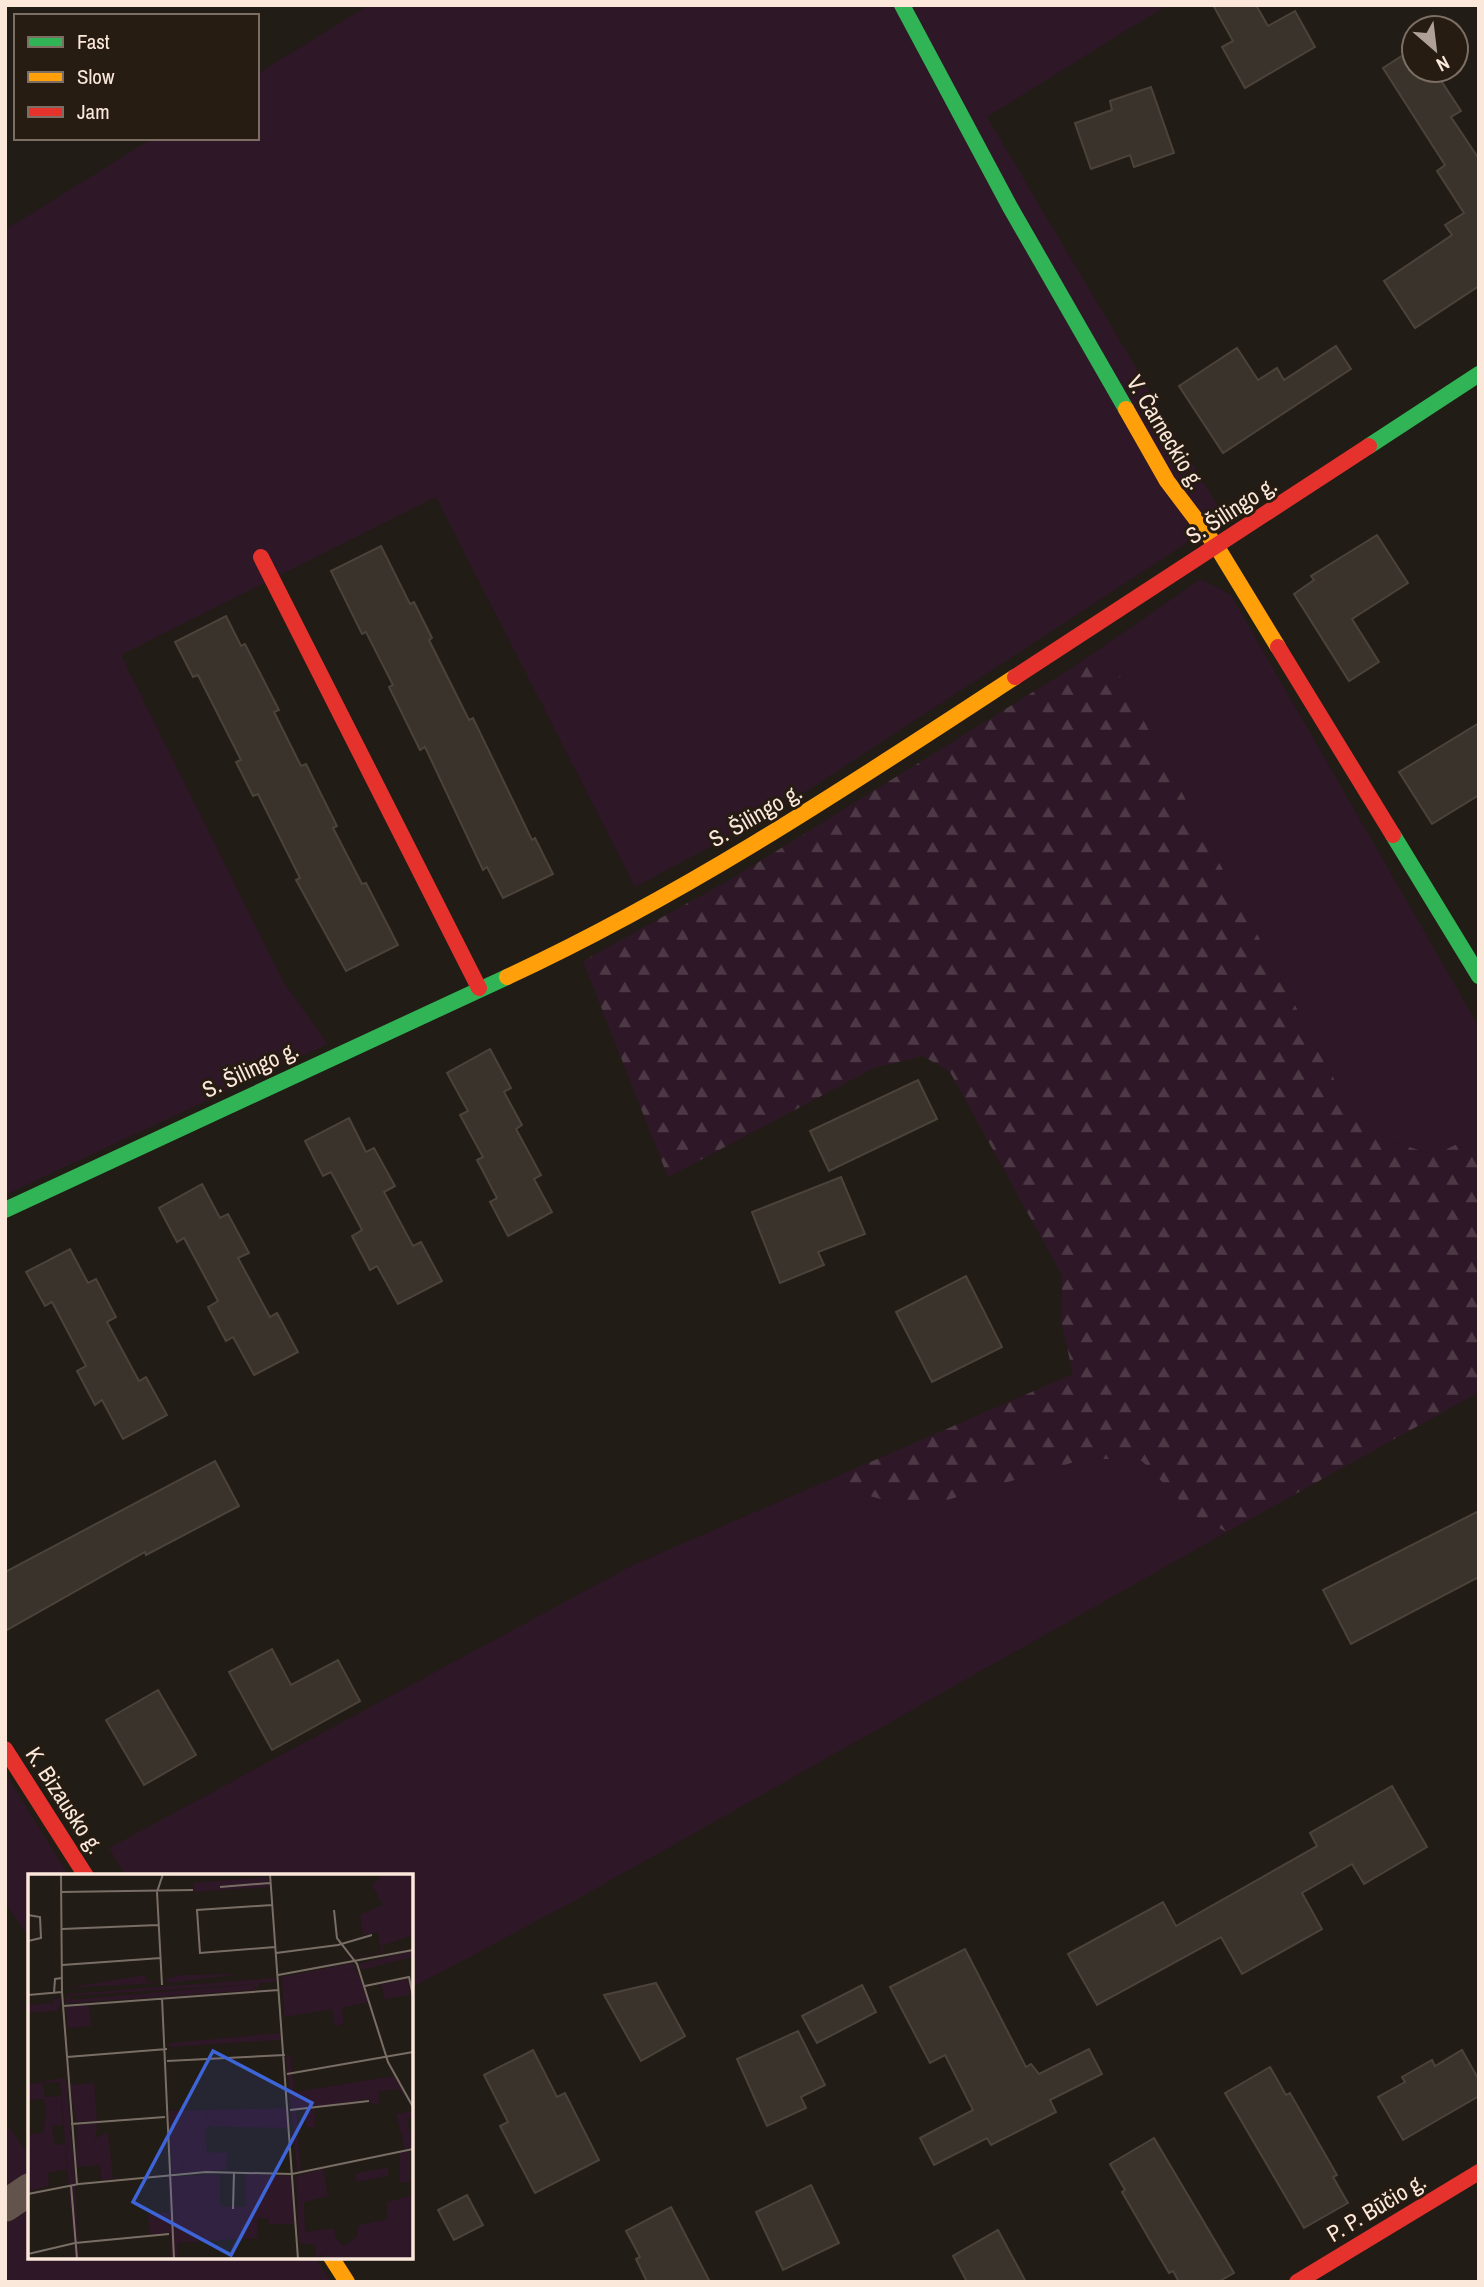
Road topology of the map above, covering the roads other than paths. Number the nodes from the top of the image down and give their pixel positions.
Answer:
1 (902, 5) edge
2 (1479, 374) edge
3 (1217, 547) junction
4 (261, 557) dead end
5 (1479, 976) edge
6 (479, 988) junction
7 (5, 1210) edge
8 (5, 1749) edge
9 (85, 1874) edge
10 (1479, 2172) edge
11 (28, 2190) edge
12 (5, 2206) edge
13 (332, 2259) edge
14 (347, 2282) edge
15 (1297, 2282) edge

1 - 3 street, V. Čarneckio g.
2 - 3 street, S. Šilingo g.
3 - 5 street, V. Čarneckio g.
3 - 6 street, S. Šilingo g.
4 - 6 street
6 - 7 street, S. Šilingo g.
8 - 9 street, K. Bizausko g.
10 - 15 street, P. P. Būčio g.
11 - 12 street
13 - 14 street

